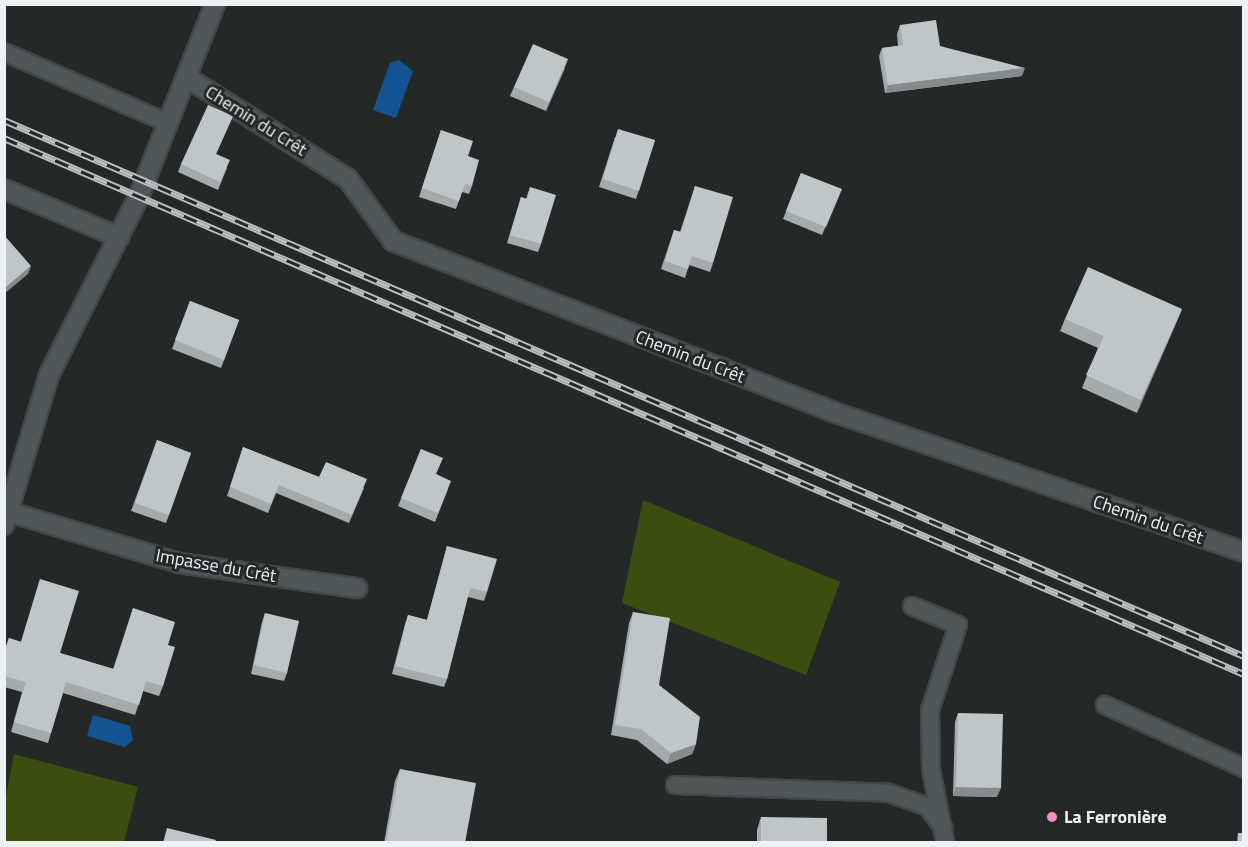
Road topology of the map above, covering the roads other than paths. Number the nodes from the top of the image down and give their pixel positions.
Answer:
1 (215, 4) edge
2 (4, 52) edge
3 (186, 77) junction
4 (168, 123) junction
5 (4, 189) edge
6 (118, 237) junction
7 (7, 518) edge
8 (1244, 552) edge
9 (357, 588) dead end
10 (912, 606) dead end
11 (1105, 705) dead end
12 (1244, 768) edge
13 (675, 785) dead end
14 (945, 836) edge

1 - 3 street
2 - 4 lane
3 - 4 street
3 - 8 street, Chemin du Crêt
4 - 6 street
5 - 6 street
6 - 7 street
7 - 9 street, Impasse du Crêt
10 - 14 lane
11 - 12 lane
13 - 14 lane

